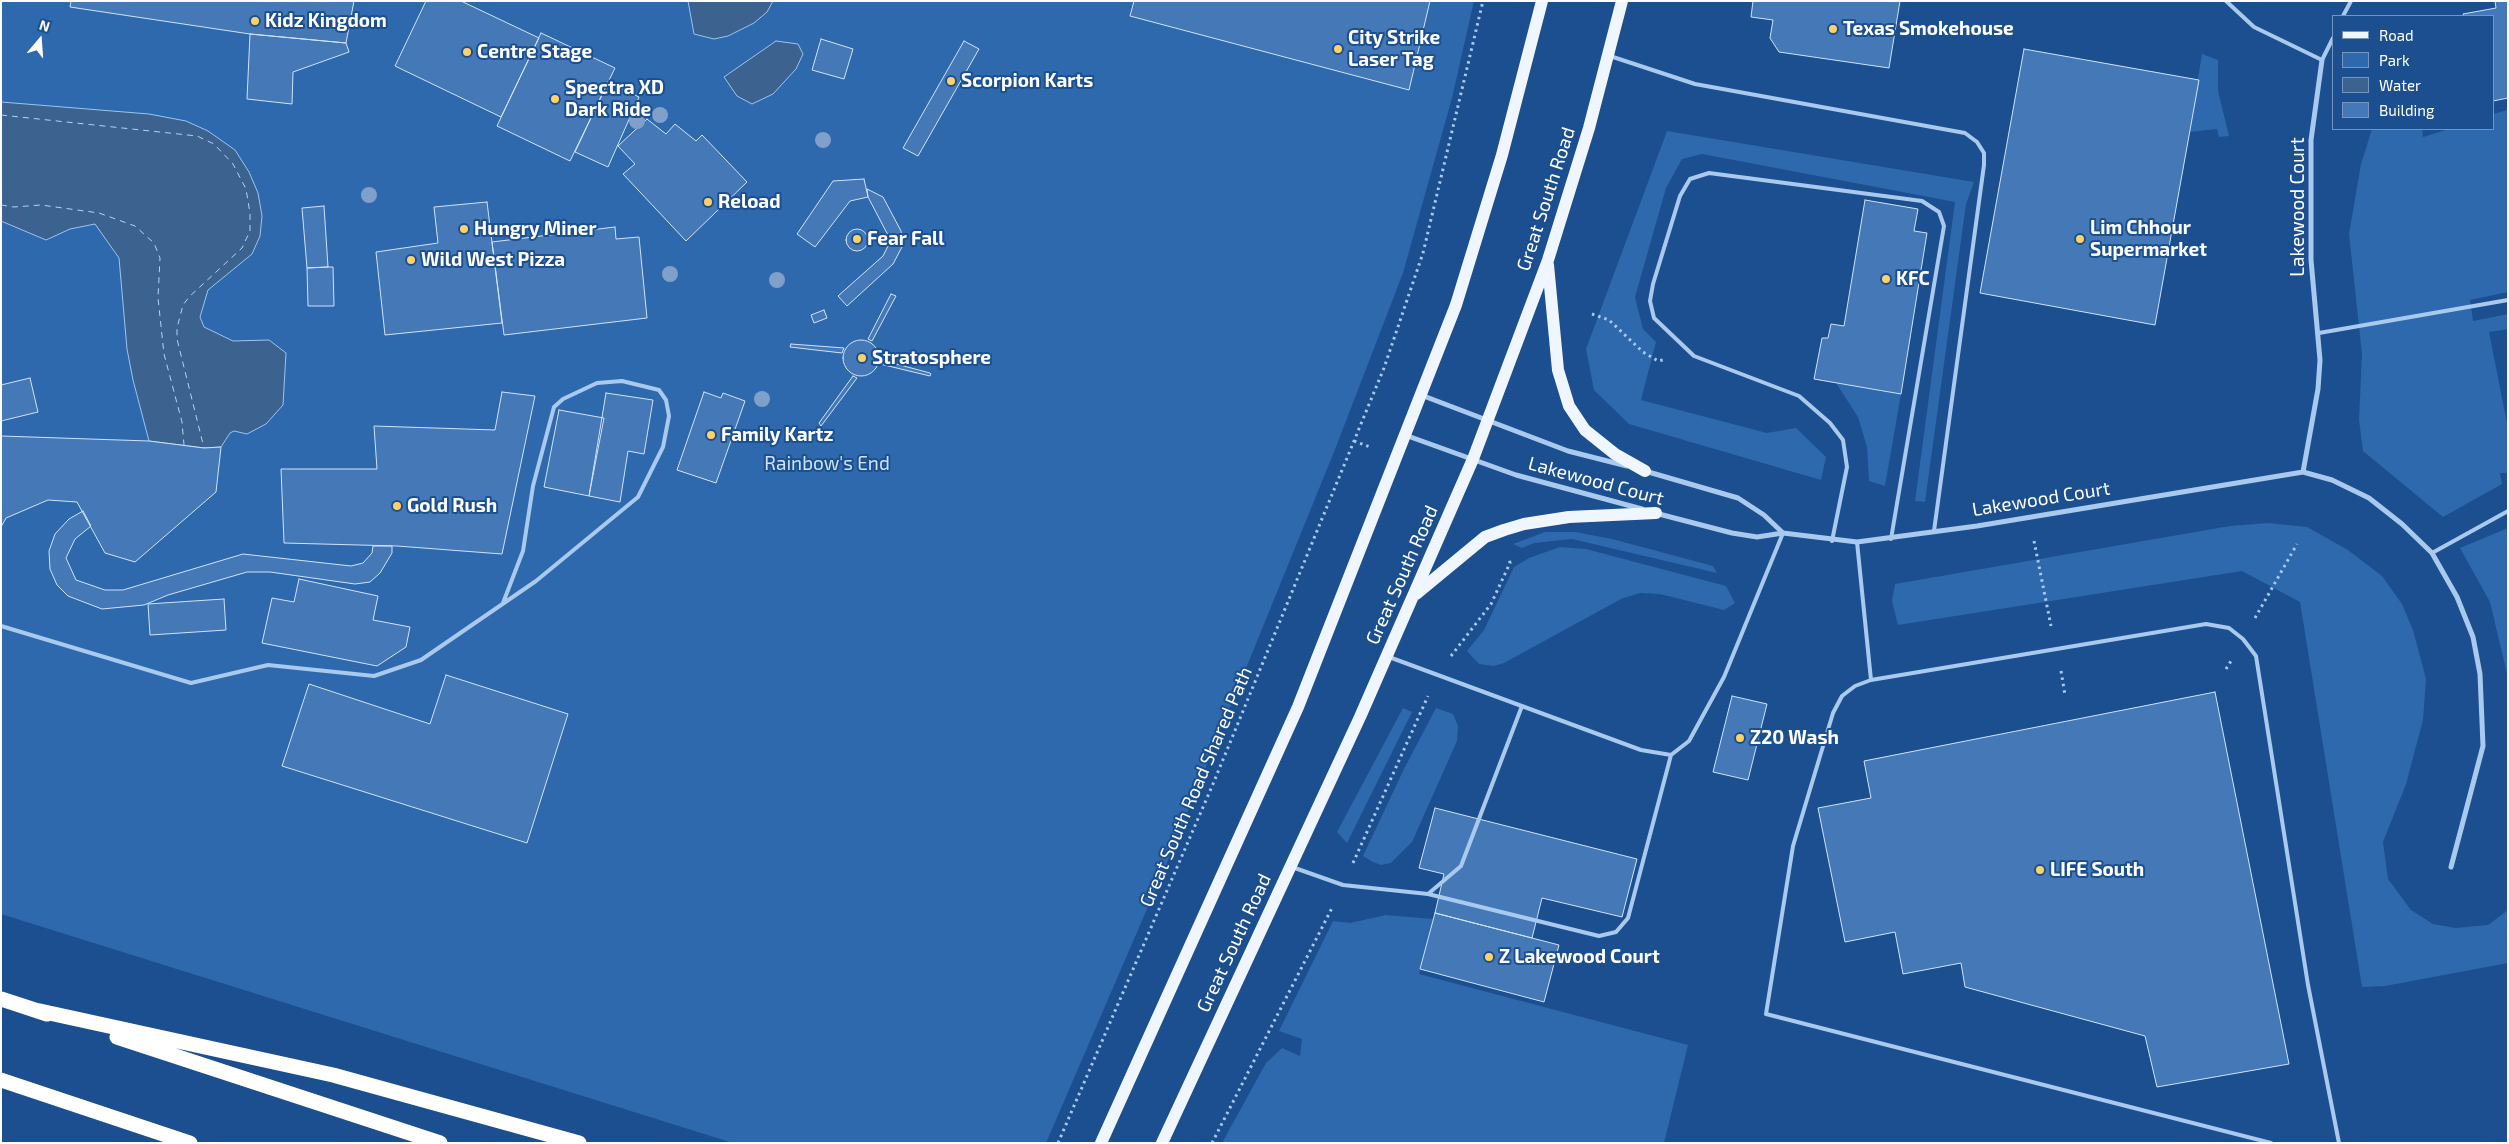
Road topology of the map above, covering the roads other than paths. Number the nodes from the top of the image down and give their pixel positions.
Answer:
1 (1542, 1) edge
2 (1622, 1) edge
3 (2226, 1) edge
4 (2351, 1) edge
5 (2344, 15) edge
6 (2332, 40) edge
7 (1608, 55) junction
8 (2322, 60) junction
9 (1548, 260) junction
10 (2508, 300) edge
11 (2319, 333) junction
12 (1421, 395) junction
13 (1488, 420) junction
14 (1404, 435) junction
15 (1473, 459) junction
16 (1645, 471) junction
17 (2303, 472) junction
18 (2508, 511) edge
19 (1656, 513) junction
20 (1934, 531) junction
21 (1783, 533) junction
22 (1891, 539) junction
23 (1832, 541) junction
24 (1856, 542) junction
25 (2432, 554) junction
26 (1414, 595) junction
27 (503, 603) junction
28 (1, 626) edge
29 (1387, 656) junction
30 (1871, 680) junction
31 (1522, 706) junction
32 (1671, 755) junction
33 (1290, 866) junction
34 (2451, 867) dead end
35 (1428, 894) junction
36 (1, 999) edge
37 (40, 1011) junction
38 (1, 1080) edge
39 (144, 1128) junction
40 (180, 1143) edge
41 (190, 1143) edge
42 (440, 1143) edge
43 (579, 1143) edge
44 (1101, 1143) edge
45 (1162, 1143) edge
46 (2270, 1143) edge
47 (2339, 1143) edge

1 - 12 main road, Great South Road
2 - 7 main road, Great South Road
3 - 8 lane
4 - 5 lane
6 - 8 lane
7 - 9 main road, Great South Road
7 - 20 lane
8 - 11 street, Lakewood Court
9 - 13 main road, Great South Road
9 - 16 main road
10 - 11 lane
11 - 17 street, Lakewood Court
12 - 13 street, Lakewood Court
12 - 14 main road, Great South Road
13 - 15 main road, Great South Road
13 - 16 street, Lakewood Court
14 - 15 street, Lakewood Court
14 - 44 main road, Great South Road
15 - 19 street, Lakewood Court
15 - 26 main road, Great South Road
16 - 21 street, Lakewood Court
17 - 20 street, Lakewood Court
17 - 25 street, Lakewood Court
18 - 25 lane
19 - 21 street, Lakewood Court
19 - 26 main road
20 - 22 street, Lakewood Court
21 - 23 street, Lakewood Court
21 - 32 lane
22 - 23 lane
22 - 24 street, Lakewood Court
23 - 24 street, Lakewood Court
24 - 30 lane
25 - 34 street, Lakewood Court
26 - 29 main road, Great South Road
27 - 27 lane
27 - 28 lane
29 - 31 lane
29 - 33 main road, Great South Road
30 - 46 lane
30 - 47 lane
31 - 32 lane
31 - 35 lane
32 - 35 lane
33 - 35 lane
33 - 45 main road, Great South Road
36 - 37 highway
37 - 42 highway
37 - 43 highway
38 - 39 highway
39 - 40 highway
39 - 41 highway

